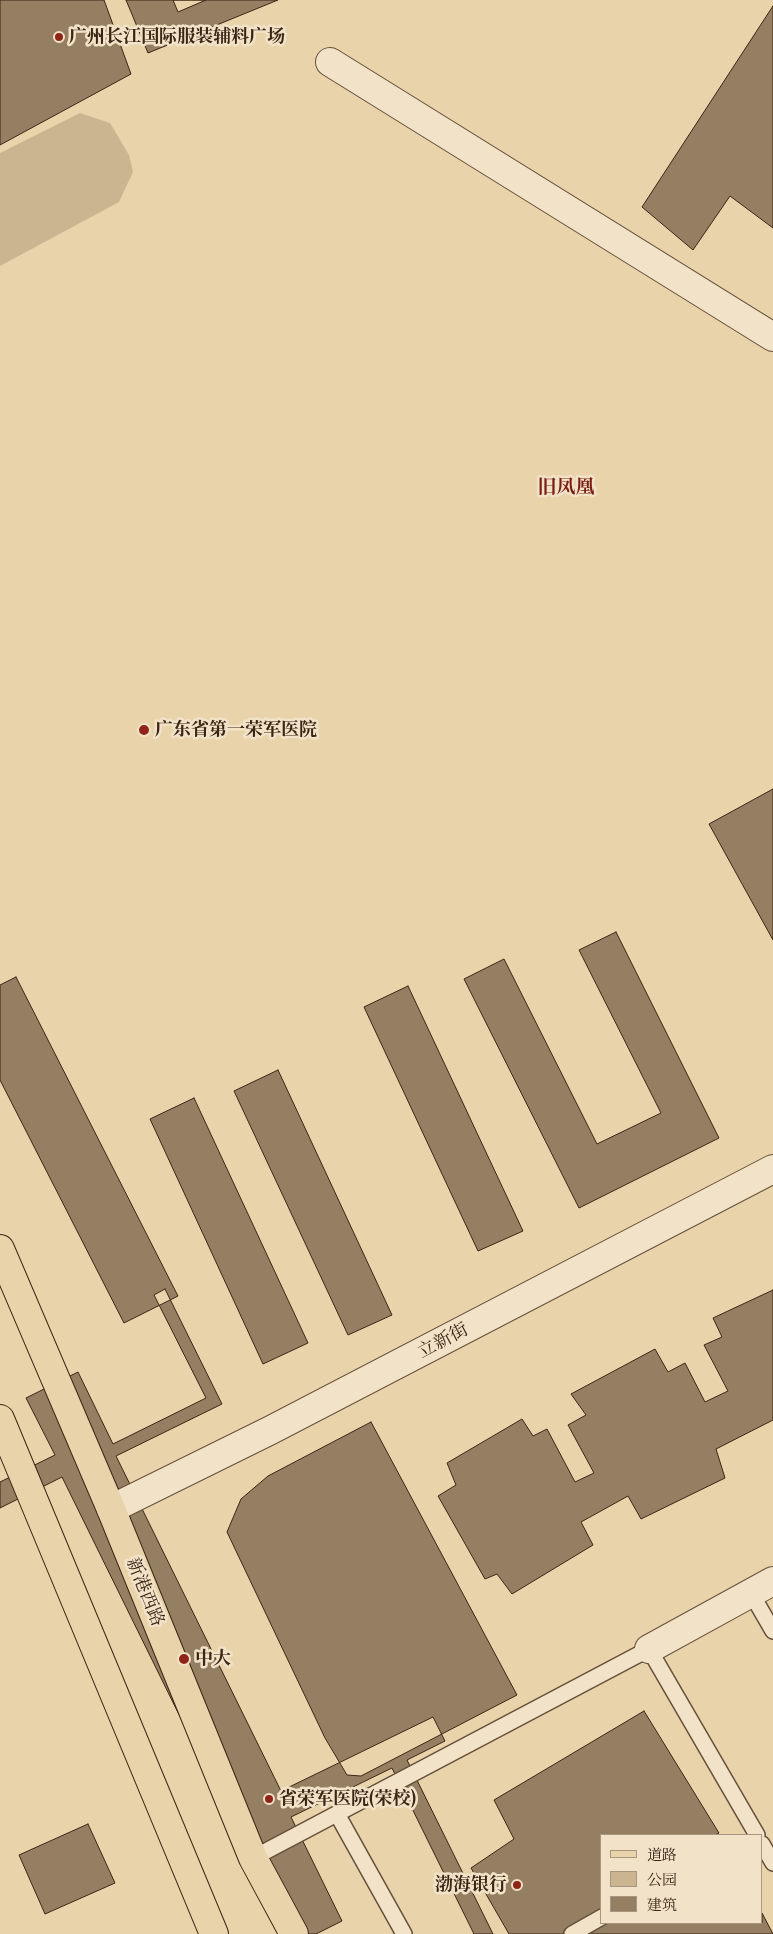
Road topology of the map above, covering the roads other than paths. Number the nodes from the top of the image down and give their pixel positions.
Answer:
1 (330, 62) dead end
2 (773, 336) edge
3 (773, 1169) edge
4 (0, 1249) edge
5 (0, 1419) edge
6 (111, 1509) junction
7 (762, 1587) edge
8 (773, 1631) edge
9 (649, 1650) junction
10 (337, 1814) junction
11 (751, 1833) edge
12 (763, 1846) edge
13 (253, 1858) junction
14 (773, 1863) edge
15 (600, 1918) edge
16 (214, 1934) edge
17 (294, 1934) edge
18 (404, 1934) edge
19 (572, 1934) edge

1 - 2 street
3 - 6 street, 立新街
4 - 6 main road, 新港西路
5 - 16 main road
6 - 13 main road, 新港西路
7 - 8 lane
7 - 9 street
9 - 10 lane
9 - 11 lane
10 - 13 lane
10 - 18 lane
12 - 14 lane
13 - 17 main road, 新港西路
15 - 19 lane

